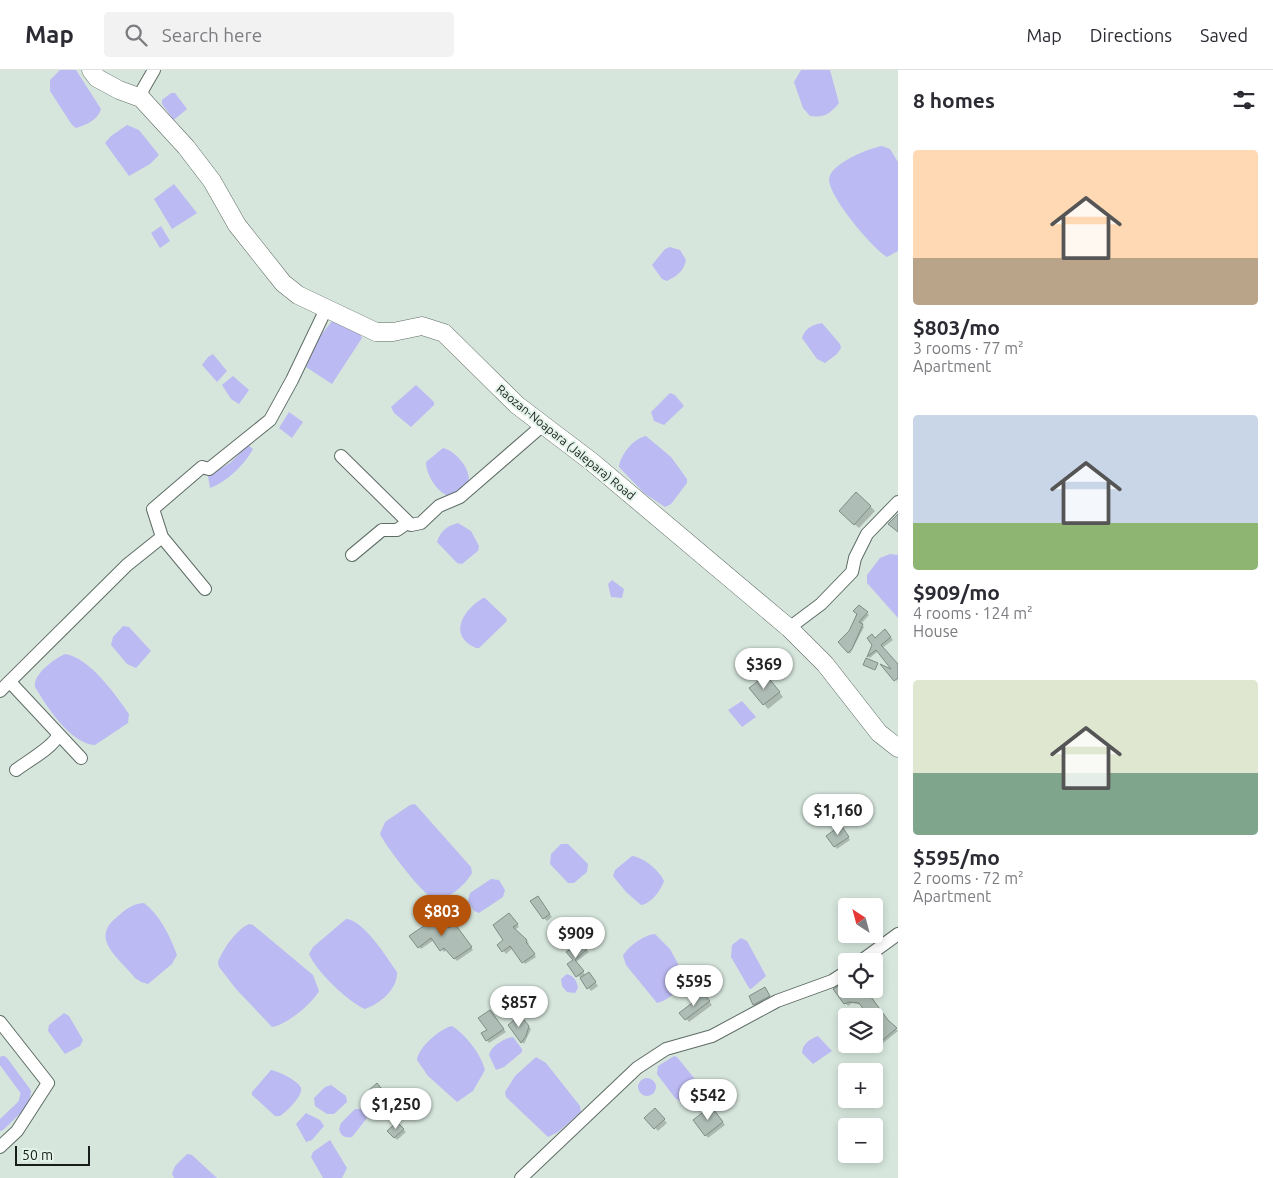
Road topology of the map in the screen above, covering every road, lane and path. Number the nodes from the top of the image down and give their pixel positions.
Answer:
1 (91, 70) edge
2 (154, 70) edge
3 (141, 98) junction
4 (326, 308) junction
5 (543, 425) junction
6 (341, 456) dead end
7 (898, 502) edge
8 (407, 523) junction
9 (162, 537) junction
10 (352, 555) dead end
11 (205, 589) dead end
12 (789, 628) junction
13 (10, 682) junction
14 (0, 691) edge
15 (58, 735) junction
16 (898, 748) edge
17 (81, 758) dead end
18 (16, 770) dead end
19 (898, 934) edge
20 (871, 953) edge
21 (838, 977) edge
22 (0, 1022) edge
23 (0, 1146) edge
24 (521, 1178) edge

1 - 3 main road, Raozan-Noapara (Jalepara) Road
2 - 3 street
3 - 4 main road, Raozan-Noapara (Jalepara) Road
4 - 5 main road, Raozan-Noapara (Jalepara) Road
4 - 9 street
5 - 8 street
5 - 12 main road, Raozan-Noapara (Jalepara) Road
6 - 8 street
7 - 12 street
8 - 10 street
9 - 11 street
9 - 13 street
12 - 16 main road, Raozan-Noapara (Jalepara) Road
13 - 14 street
13 - 15 street
15 - 17 street
15 - 18 street
19 - 20 street
21 - 24 street
22 - 23 street

